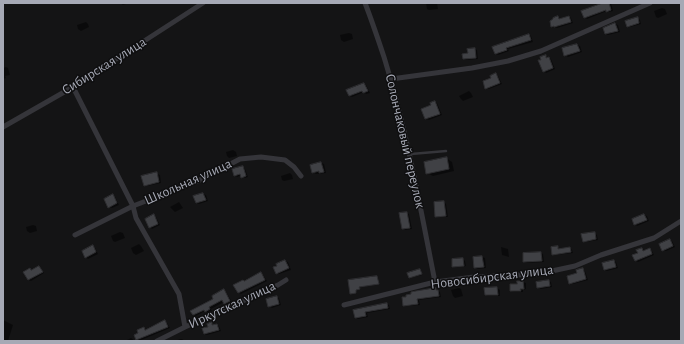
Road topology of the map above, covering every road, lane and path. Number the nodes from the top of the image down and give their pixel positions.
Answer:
1 (203, 3) edge
2 (365, 3) edge
3 (650, 3) edge
4 (391, 78) junction
5 (73, 87) junction
6 (3, 127) edge
7 (446, 151) dead end
8 (411, 154) junction
9 (300, 176) dead end
10 (133, 206) junction
11 (681, 221) edge
12 (75, 235) dead end
13 (286, 280) dead end
14 (435, 282) junction
15 (344, 306) dead end
16 (185, 327) junction
17 (157, 341) edge

1 - 5 street, Сибирская улица
2 - 4 street, Солончаковый переулок
3 - 4 street
4 - 8 street, Солончаковый переулок
5 - 6 street, Сибирская улица
5 - 10 street
7 - 8 lane
8 - 14 street, Солончаковый переулок
9 - 10 street, Школьная улица
10 - 12 street, Школьная улица
10 - 16 street
11 - 14 street, Новосибирская улица
13 - 16 street, Иркутская улица
14 - 15 street, Новосибирская улица
16 - 17 street, Иркутская улица

